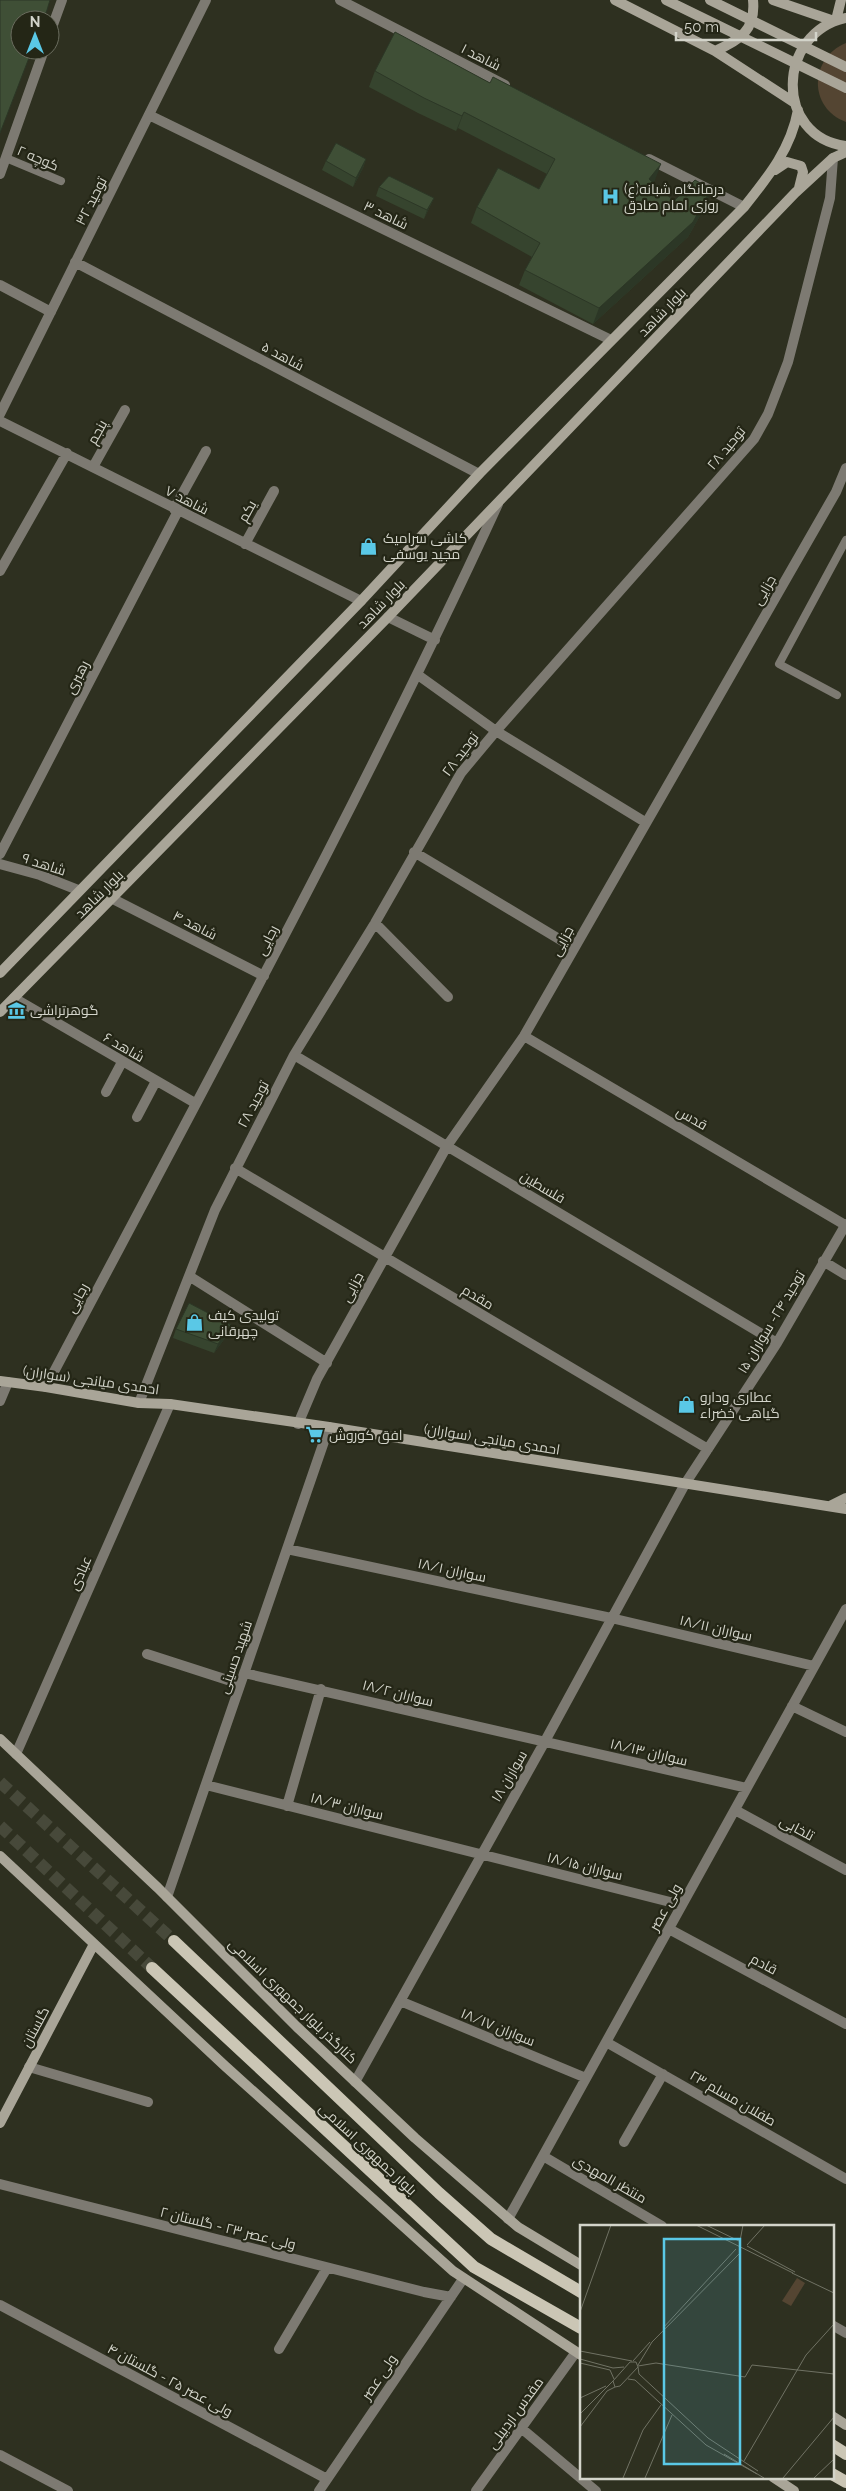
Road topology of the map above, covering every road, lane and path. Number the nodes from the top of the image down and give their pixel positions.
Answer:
1 (206, 0) edge
2 (340, 0) edge
3 (615, 0) edge
4 (666, 0) edge
5 (710, 0) edge
6 (754, 0) edge
7 (773, 0) edge
8 (841, 0) edge
9 (839, 20) edge
10 (715, 51) junction
11 (40, 60) edge
12 (846, 67) edge
13 (846, 88) edge
14 (516, 90) edge
15 (796, 106) junction
16 (149, 115) junction
17 (846, 146) edge
18 (846, 152) edge
19 (638, 153) edge
20 (6, 158) junction
21 (833, 158) junction
22 (771, 173) junction
23 (0, 174) edge
24 (61, 181) dead end
25 (799, 189) junction
26 (744, 207) junction
27 (75, 262) junction
28 (0, 285) edge
29 (51, 312) junction
30 (611, 340) junction
31 (124, 410) dead end
32 (0, 414) edge
33 (0, 422) edge
34 (206, 451) dead end
35 (67, 454) junction
36 (93, 467) junction
37 (846, 468) edge
38 (479, 474) junction
39 (274, 491) dead end
40 (500, 500) junction
41 (176, 510) junction
42 (846, 540) edge
43 (245, 544) junction
44 (0, 571) edge
45 (361, 601) junction
46 (388, 617) junction
47 (435, 640) junction
48 (418, 675) junction
49 (837, 694) dead end
50 (496, 731) junction
51 (645, 822) junction
52 (414, 852) junction
53 (0, 854) edge
54 (0, 864) edge
55 (78, 890) junction
56 (113, 899) junction
57 (375, 923) junction
58 (574, 948) junction
59 (0, 973) edge
60 (264, 976) junction
61 (448, 997) dead end
62 (14, 998) junction
63 (0, 1012) edge
64 (524, 1036) junction
65 (294, 1055) junction
66 (122, 1062) junction
67 (156, 1081) junction
68 (106, 1092) dead end
69 (196, 1102) junction
70 (137, 1117) dead end
71 (447, 1146) junction
72 (235, 1168) junction
73 (846, 1224) edge
74 (384, 1257) junction
75 (823, 1262) junction
76 (846, 1275) edge
77 (188, 1276) junction
78 (777, 1343) junction
79 (326, 1363) junction
80 (4, 1382) edge
81 (46, 1386) junction
82 (0, 1401) edge
83 (139, 1403) junction
84 (170, 1404) junction
85 (298, 1424) junction
86 (329, 1427) junction
87 (708, 1449) junction
88 (685, 1484) junction
89 (846, 1498) edge
90 (830, 1506) junction
91 (846, 1509) edge
92 (287, 1549) junction
93 (846, 1609) edge
94 (611, 1618) junction
95 (147, 1654) dead end
96 (814, 1666) junction
97 (244, 1673) junction
98 (240, 1684) junction
99 (321, 1689) junction
100 (792, 1706) junction
101 (846, 1732) edge
102 (0, 1739) edge
103 (544, 1743) junction
104 (16, 1754) junction
105 (206, 1785) junction
106 (747, 1788) junction
107 (287, 1806) junction
108 (735, 1810) junction
109 (481, 1853) junction
110 (0, 1856) edge
111 (846, 1870) edge
112 (167, 1897) junction
113 (682, 1905) junction
114 (669, 1929) junction
115 (174, 1941) tunnel mouth
116 (94, 1944) junction
117 (152, 1968) tunnel mouth
118 (400, 2001) junction
119 (846, 2024) edge
120 (606, 2042) junction
121 (29, 2067) junction
122 (663, 2074) junction
123 (586, 2078) junction
124 (355, 2082) junction
125 (148, 2102) dead end
126 (0, 2123) edge
127 (624, 2142) dead end
128 (543, 2156) junction
129 (846, 2179) edge
130 (0, 2184) edge
131 (508, 2219) junction
132 (660, 2225) edge
133 (580, 2264) edge
134 (327, 2268) junction
135 (463, 2279) junction
136 (580, 2291) edge
137 (451, 2297) junction
138 (0, 2304) edge
139 (834, 2326) edge
140 (580, 2327) edge
141 (846, 2333) edge
142 (279, 2349) dead end
143 (578, 2353) edge
144 (834, 2417) edge
145 (846, 2424) edge
146 (521, 2428) junction
147 (834, 2446) edge
148 (846, 2454) edge
149 (0, 2455) edge
150 (834, 2475) edge
151 (580, 2478) edge
152 (581, 2478) edge
153 (774, 2478) edge
154 (327, 2479) junction
155 (846, 2482) edge
156 (68, 2491) edge
157 (319, 2491) edge
158 (476, 2491) edge
159 (596, 2491) edge
160 (794, 2491) edge

1 - 16 street, توحید ۳۲
2 - 14 street, شاهد ۱
3 - 10 main road
4 - 13 main road, bridge
5 - 12 main road, bridge
6 - 10 main road
7 - 9 main road
8 - 9 main road
9 - 15 main road
10 - 15 main road
11 - 20 street
15 - 17 main road
15 - 22 main road, بلوار شاهد
16 - 27 street, توحید ۳۲
16 - 30 street, شاهد ۳
18 - 21 main road, بلوار شاهد
19 - 26 street
20 - 23 street
20 - 24 lane, کوچه ۲
21 - 25 main road, بلوار شاهد
21 - 50 street, توحید ۲۸
22 - 25 main road
22 - 26 main road, بلوار شاهد
25 - 40 main road, بلوار شاهد
26 - 30 main road, بلوار شاهد
27 - 29 street, توحید ۳۲
27 - 38 street, شاهد ۵
28 - 29 street
29 - 32 street, توحید ۳۲
30 - 38 main road, بلوار شاهد
31 - 36 street, پنجم
33 - 35 street, شاهد ۷
34 - 41 street, رهبری
35 - 36 street, شاهد ۷
35 - 44 street
36 - 41 street, شاهد ۷
37 - 51 street, جزایی
38 - 45 main road, بلوار شاهد
39 - 43 street, یکم
40 - 46 main road, بلوار شاهد
40 - 47 street, رجایی
41 - 43 street, شاهد ۷
41 - 53 street, رهبری
42 - 49 lane
43 - 45 street, شاهد ۷
45 - 55 main road, بلوار شاهد
46 - 47 street
46 - 56 main road, بلوار شاهد
47 - 48 street, رجایی
48 - 50 street
48 - 60 street, رجایی
50 - 51 street
50 - 52 street, توحید ۲۸
51 - 58 street, جزایی
52 - 57 street, توحید ۲۸
52 - 58 street
54 - 55 street, شاهد ۹
55 - 59 main road, بلوار شاهد
56 - 60 street, شاهد ۴
56 - 62 main road, بلوار شاهد
57 - 61 street
57 - 65 street, توحید ۲۸
58 - 64 street, جزایی
60 - 69 street, رجایی
62 - 63 main road, بلوار شاهد
62 - 66 street, شاهد ۶
64 - 71 street, جزایی
64 - 73 street, قدس
65 - 71 street, فلسطین
65 - 72 street, توحید ۲۸
66 - 67 street, شاهد ۶
66 - 68 street
67 - 69 street, شاهد ۶
67 - 70 street
69 - 81 street, رجایی
71 - 74 street, جزایی
71 - 78 street, فلسطین
72 - 74 street, مقدم
72 - 77 street, توحید ۲۸
73 - 75 street, توحید ۲۴- سواران ۱۵
74 - 79 street, جزایی
74 - 87 street, مقدم
75 - 76 street
75 - 78 street, توحید ۲۴- سواران ۱۵
77 - 79 street
77 - 83 street, توحید ۲۸
78 - 87 street, توحید ۲۴- سواران ۱۵
79 - 85 street, جزایی
80 - 81 main road, احمدی میانجی (سواران)
80 - 82 street
81 - 83 main road, احمدی میانجی (سواران)
83 - 84 main road, احمدی میانجی (سواران)
84 - 85 main road, احمدی میانجی (سواران)
84 - 104 street, عبادی
85 - 86 main road, احمدی میانجی (سواران)
86 - 88 main road, احمدی میانجی (سواران)
86 - 92 street, شهید حسینی
87 - 88 street, توحید ۲۴- سواران ۱۵
88 - 90 main road, احمدی میانجی (سواران)
88 - 94 street, سواران ۱۸
89 - 90 main road
90 - 91 main road, احمدی میانجی (سواران)
92 - 94 street, سواران ۱۸/۱
92 - 97 street, شهید حسینی
93 - 96 street, ولی عصر
94 - 96 street, سواران ۱۸/۱۱
94 - 103 street, سواران ۱۸
95 - 98 street
96 - 100 street, ولی عصر
97 - 98 street, شهید حسینی
97 - 99 street, سواران ۱۸/۲
98 - 105 street, شهید حسینی
99 - 103 street, سواران ۱۸/۲
99 - 107 street
100 - 101 street
100 - 106 street, ولی عصر
102 - 104 main road, کنارگذر بلوار جمهوری اسلامی
103 - 106 street, سواران ۱۸/۱۳
103 - 109 street, سواران ۱۸
104 - 112 main road, کنارگذر بلوار جمهوری اسلامی
105 - 107 street, سواران ۱۸/۳
105 - 112 street, شهید حسینی
106 - 108 street, ولی عصر
107 - 109 street, سواران ۱۸/۳
108 - 111 street, تلخابی
108 - 113 street, ولی عصر
109 - 113 street, سواران ۱۸/۱۵
109 - 118 street, سواران ۱۸
110 - 116 main road
112 - 124 main road, کنارگذر بلوار جمهوری اسلامی
113 - 114 street, ولی عصر
114 - 119 street, قادم
114 - 120 street, ولی عصر
115 - 136 main road, بلوار جمهوری اسلامی
116 - 121 main road, گلستان
116 - 135 main road
117 - 140 main road, بلوار جمهوری اسلامی
118 - 123 street, سواران ۱۸/۱۷
118 - 124 street, سواران ۱۸
120 - 122 street, طفلان مسلم ۲۳
120 - 123 street, ولی عصر
121 - 125 street
121 - 126 main road, گلستان
122 - 127 street
122 - 129 street, طفلان مسلم ۲۳
123 - 128 street, ولی عصر
124 - 131 main road, کنارگذر بلوار جمهوری اسلامی
128 - 131 street, ولی عصر
128 - 132 street, منتظر المهدی
130 - 134 street, ولی عصر ۲۳ - گلستان ۲
131 - 133 main road, کنارگذر بلوار جمهوری اسلامی
134 - 137 street, ولی عصر ۲۳ - گلستان ۲
134 - 142 street
135 - 137 street, ولی عصر
135 - 143 main road
137 - 154 street, ولی عصر
138 - 154 street, ولی عصر ۲۵ - گلستان ۴
139 - 141 street
143 - 146 street, مقدس اردبیلی
144 - 145 main road
146 - 151 street
146 - 158 street, مقدس اردبیلی
147 - 148 main road
149 - 156 street
150 - 155 main road
152 - 159 street
153 - 160 main road
154 - 157 street, ولی عصر

